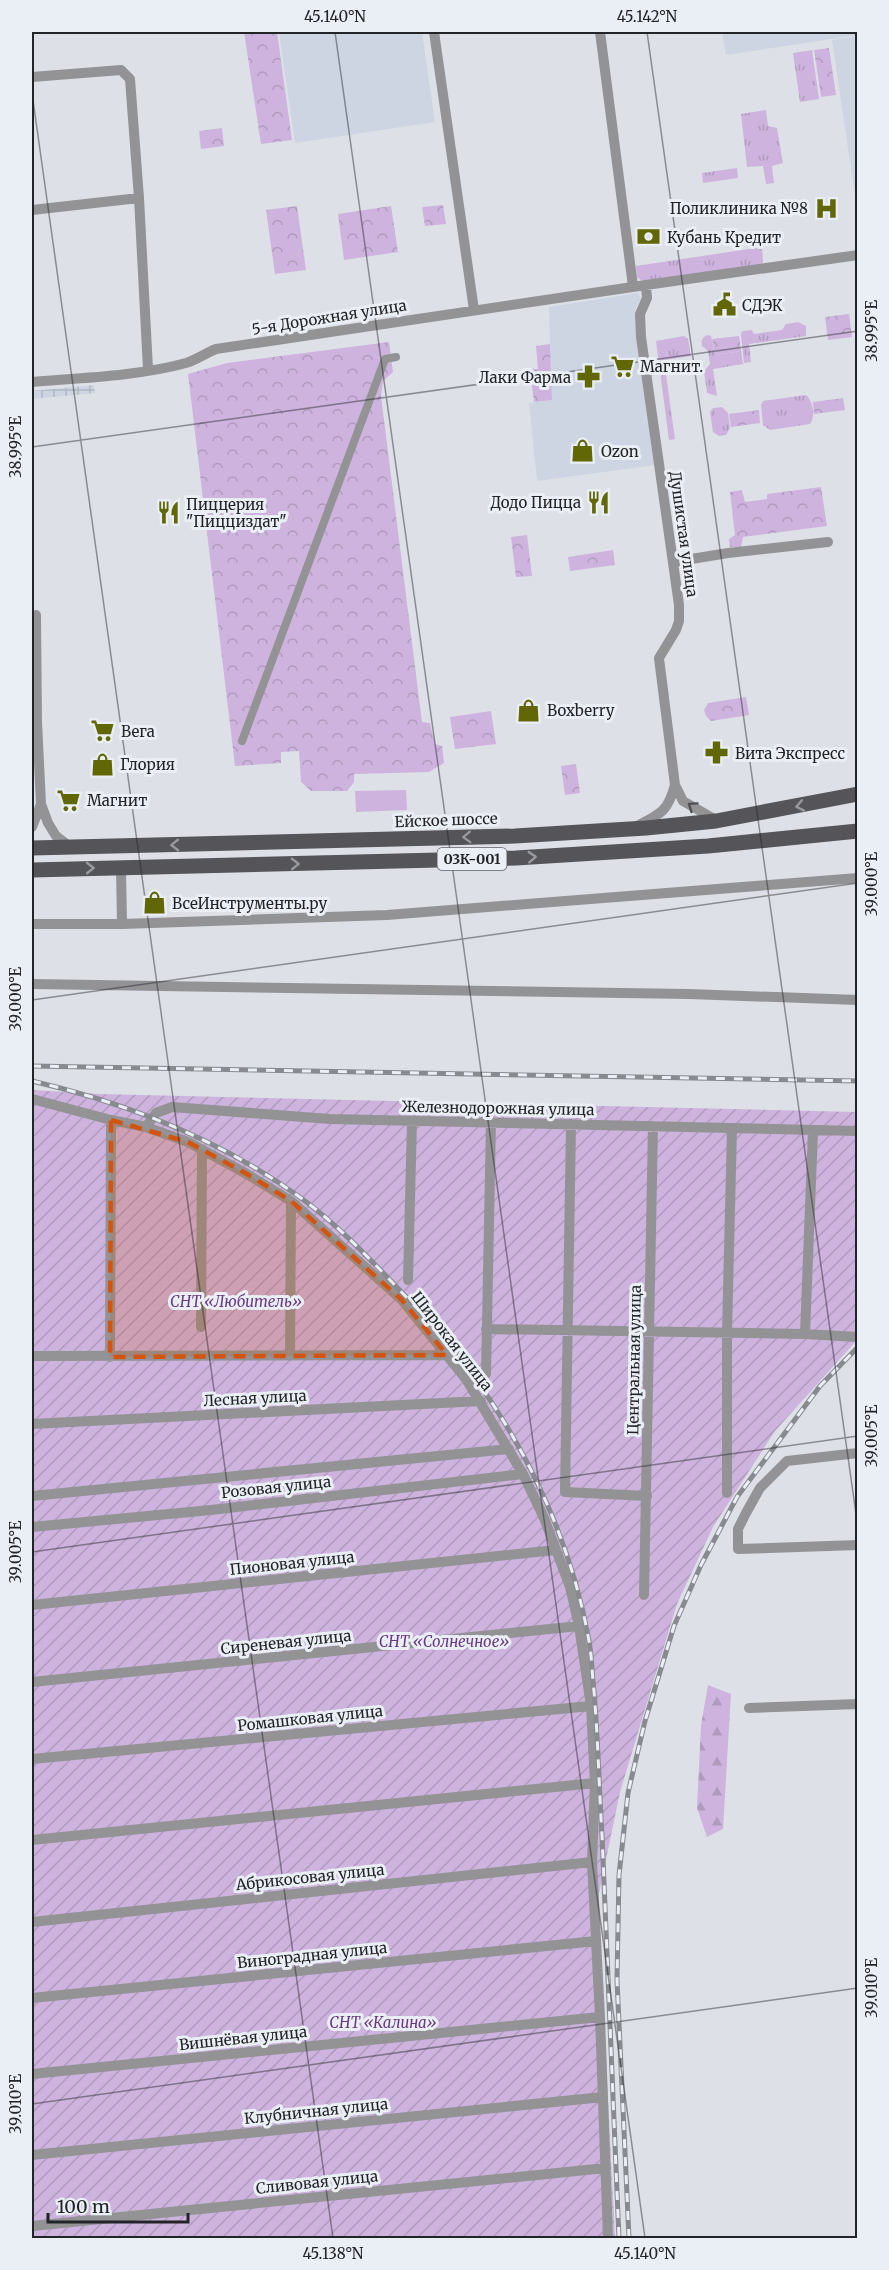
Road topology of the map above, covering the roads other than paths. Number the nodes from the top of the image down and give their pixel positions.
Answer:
1 (434, 32) edge
2 (600, 32) edge
3 (32, 76) edge
4 (140, 198) junction
5 (32, 210) edge
6 (858, 255) edge
7 (646, 285) junction
8 (633, 286) junction
9 (474, 310) junction
10 (396, 357) dead end
11 (148, 369) junction
12 (32, 382) edge
13 (828, 542) dead end
14 (673, 562) junction
15 (36, 615) dead end
16 (242, 741) dead end
17 (35, 771) edge
18 (675, 785) junction
19 (858, 794) edge
20 (41, 804) junction
21 (716, 821) junction
22 (32, 827) edge
23 (630, 829) junction
24 (858, 831) edge
25 (70, 847) junction
26 (32, 848) edge
27 (121, 868) junction
28 (32, 870) edge
29 (858, 878) edge
30 (32, 924) edge
31 (122, 924) junction
32 (32, 984) edge
33 (858, 1000) edge
34 (32, 1099) edge
35 (111, 1120) junction
36 (412, 1121) junction
37 (491, 1122) junction
38 (571, 1124) junction
39 (653, 1126) junction
40 (146, 1127) junction
41 (732, 1128) junction
42 (813, 1131) junction
43 (858, 1131) edge
44 (202, 1151) junction
45 (291, 1201) junction
46 (408, 1280) dead end
47 (201, 1327) dead end
48 (486, 1329) junction
49 (567, 1330) junction
50 (650, 1333) junction
51 (727, 1333) junction
52 (805, 1334) junction
53 (858, 1336) edge
54 (447, 1355) junction
55 (32, 1356) edge
56 (290, 1356) junction
57 (110, 1357) junction
58 (486, 1374) dead end
59 (481, 1401) junction
60 (32, 1424) edge
61 (509, 1449) junction
62 (858, 1453) edge
63 (523, 1474) junction
64 (727, 1493) dead end
65 (32, 1496) edge
66 (647, 1496) junction
67 (32, 1527) edge
68 (858, 1545) edge
69 (556, 1550) junction
70 (645, 1595) dead end
71 (32, 1605) edge
72 (579, 1626) junction
73 (32, 1682) edge
74 (858, 1704) edge
75 (591, 1706) junction
76 (749, 1708) dead end
77 (32, 1759) edge
78 (595, 1783) junction
79 (32, 1840) edge
80 (592, 1862) junction
81 (32, 1922) edge
82 (596, 1941) junction
83 (32, 1998) edge
84 (600, 2017) junction
85 (32, 2074) edge
86 (603, 2097) junction
87 (32, 2155) edge
88 (606, 2168) junction
89 (32, 2226) edge
90 (608, 2238) edge

1 - 9 street
2 - 8 street
3 - 4 street
4 - 5 street
4 - 11 street
6 - 7 street, 5-я Дорожная улица
7 - 8 street, 5-я Дорожная улица
7 - 14 street, Душистая улица
8 - 9 street, 5-я Дорожная улица
9 - 11 street, 5-я Дорожная улица
10 - 16 street
11 - 12 street, 5-я Дорожная улица
13 - 14 street
14 - 18 street, Душистая улица
15 - 17 street
17 - 20 street
21 -> 18 street
18 - 23 street
19 -> 21 main road, Ейское шоссе / 03К-001
20 - 22 street
20 - 25 street
21 - 23 main road, Ейское шоссе / 03К-001
23 -> 25 main road, Ейское шоссе / 03К-001
27 -> 24 main road, 03К-001
25 - 26 main road, Ейское шоссе / 03К-001
28 -> 27 main road, 03К-001
27 - 31 street
29 - 31 street
30 - 31 street
32 - 33 street
34 - 35 street, Широкая улица
35 - 40 street, Широкая улица
35 - 57 street
36 - 37 street, Железнодорожная улица
36 - 40 street, Железнодорожная улица
36 - 46 street
37 - 38 street, Железнодорожная улица
37 - 48 street
38 - 39 street, Железнодорожная улица
38 - 49 street
39 - 41 street, Железнодорожная улица
39 - 50 street, Центральная улица
40 - 44 street, Широкая улица
41 - 42 street, Железнодорожная улица
41 - 51 street
42 - 43 street, Железнодорожная улица
42 - 52 street
44 - 45 street, Широкая улица
44 - 47 street
45 - 54 street, Широкая улица
45 - 56 street
48 - 49 street
48 - 58 street
49 - 50 street
49 - 66 street
50 - 51 street
50 - 66 street, Центральная улица
51 - 52 street
51 - 64 street
52 - 53 street
54 - 56 street
54 - 59 street, Широкая улица
55 - 57 street
56 - 57 street
59 - 60 street, Лесная улица
59 - 61 street, Широкая улица
61 - 63 street, Широкая улица
61 - 65 street
62 - 68 street
63 - 67 street, Розовая улица
63 - 69 street, Широкая улица
66 - 70 street, Центральная улица
69 - 71 street, Пионовая улица
69 - 72 street, Широкая улица
72 - 73 street, Сиреневая улица
72 - 75 street, Широкая улица
74 - 76 street
75 - 77 street, Ромашковая улица
75 - 78 street, Широкая улица
78 - 79 street
78 - 80 street, Широкая улица
80 - 81 street, Абрикосовая улица
80 - 82 street, Широкая улица
82 - 83 street, Виноградная улица
82 - 84 street, Широкая улица
84 - 85 street, Вишнёвая улица
84 - 86 street, Широкая улица
86 - 87 street, Клубничная улица
86 - 88 street, Широкая улица
88 - 89 street, Сливовая улица
88 - 90 street, Широкая улица

